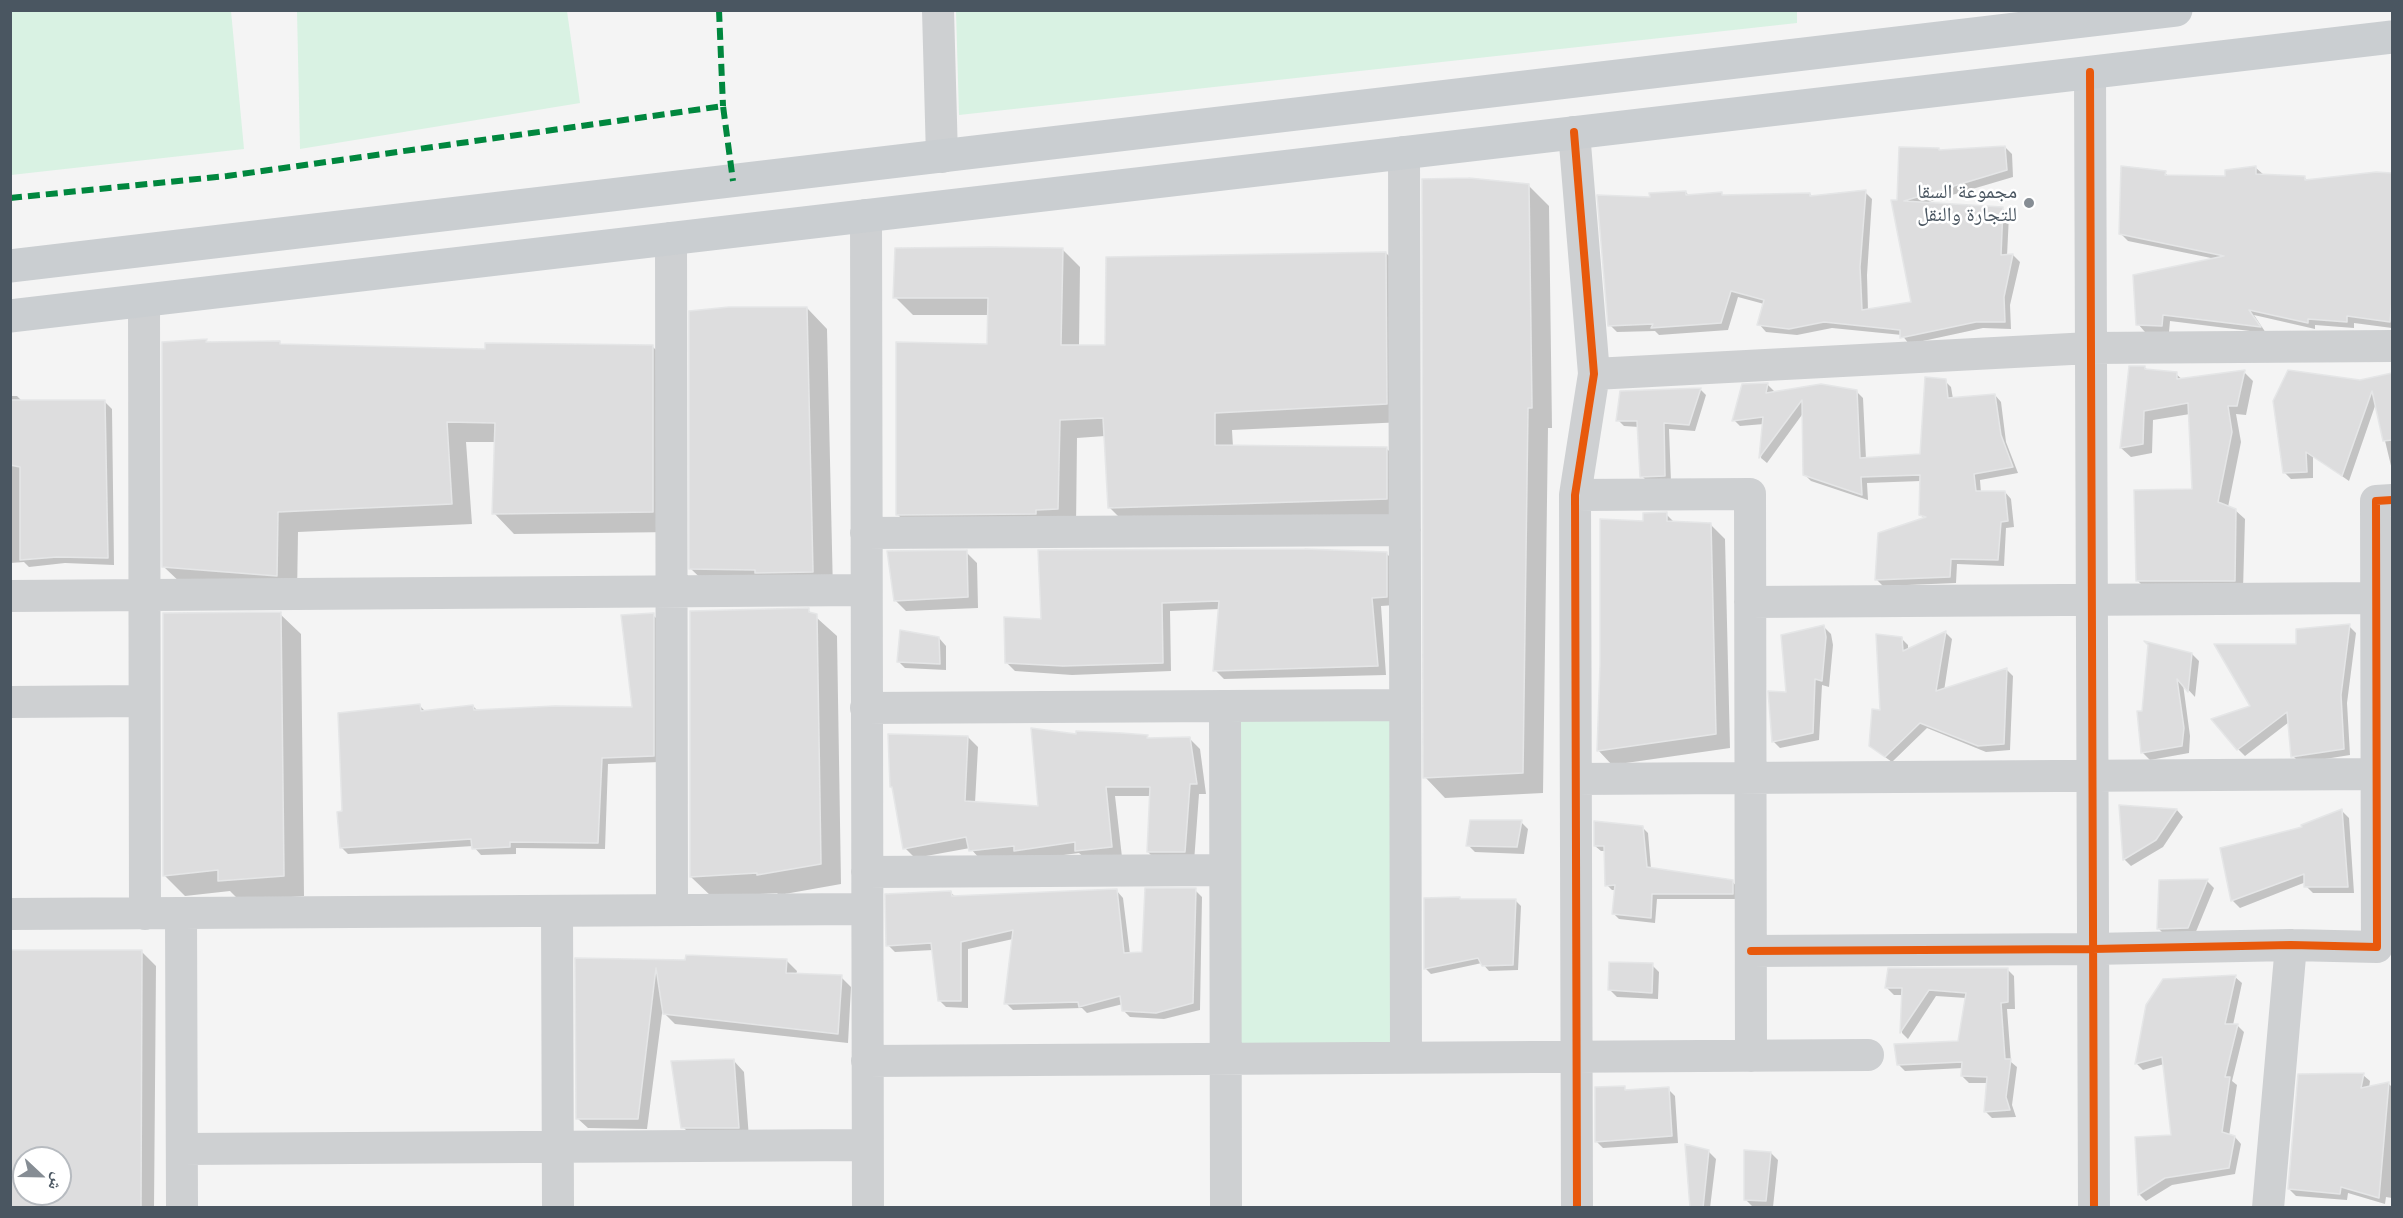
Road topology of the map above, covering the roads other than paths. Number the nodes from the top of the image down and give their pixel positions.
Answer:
1 (938, 10) edge
2 (2176, 10) edge
3 (2392, 37) edge
4 (2090, 72) junction
5 (1574, 132) junction
6 (1404, 152) junction
7 (942, 157) junction
8 (866, 215) junction
9 (671, 238) junction
10 (10, 266) edge
11 (144, 300) junction
12 (10, 316) edge
13 (2392, 346) edge
14 (2090, 348) junction
15 (1594, 374) junction
16 (1575, 495) junction
17 (2392, 500) edge
18 (1405, 530) junction
19 (866, 533) junction
20 (866, 591) junction
21 (671, 592) junction
22 (144, 595) junction
23 (10, 596) edge
24 (2376, 598) junction
25 (2091, 600) junction
26 (1750, 602) junction
27 (144, 701) junction
28 (10, 702) edge
29 (1405, 705) junction
30 (1225, 706) junction
31 (866, 708) junction
32 (2376, 774) junction
33 (2092, 776) junction
34 (1750, 778) junction
35 (1576, 779) junction
36 (1225, 870) junction
37 (867, 872) junction
38 (867, 909) junction
39 (672, 910) junction
40 (557, 911) junction
41 (181, 913) junction
42 (10, 914) edge
43 (145, 914) junction
44 (2291, 945) junction
45 (2092, 949) junction
46 (1751, 951) junction
47 (1868, 1055) dead end
48 (1751, 1056) junction
49 (1576, 1057) junction
50 (1406, 1058) junction
51 (1226, 1059) junction
52 (867, 1061) junction
53 (867, 1145) junction
54 (558, 1147) junction
55 (182, 1149) junction
56 (182, 1208) edge
57 (558, 1208) edge
58 (868, 1208) edge
59 (1226, 1208) edge
60 (1577, 1208) edge
61 (2094, 1208) edge
62 (2268, 1208) edge

1 - 7 street
2 - 7 main road
3 - 4 main road
4 - 5 main road
4 - 14 street
5 - 6 main road
5 - 15 street
6 - 8 main road
6 - 18 street
7 - 10 main road
8 - 9 main road
8 - 19 street
9 - 11 main road
9 - 21 street
11 - 12 main road
11 - 22 street
13 - 14 street
14 - 15 street
14 - 25 street
15 - 16 street
16 - 26 street
16 - 35 street
17 - 24 street
18 - 19 street
18 - 29 street
19 - 20 street
20 - 21 street
20 - 31 street
21 - 22 street
21 - 39 street
22 - 23 street
22 - 27 street
24 - 25 street
24 - 32 street
25 - 26 street
25 - 33 street
26 - 34 street
27 - 28 street
27 - 43 street
29 - 30 street
29 - 50 street
30 - 31 street
30 - 36 street
31 - 37 street
32 - 33 street
32 - 44 street
33 - 34 street
33 - 45 street
34 - 35 street
34 - 46 street
35 - 49 street
36 - 37 street
36 - 51 street
37 - 38 street
38 - 39 street
38 - 52 street
39 - 40 street
40 - 41 street
40 - 54 street
41 - 43 street
41 - 55 street
42 - 43 street
44 - 45 street
44 - 62 street
45 - 46 street
45 - 61 street
46 - 48 street
47 - 48 street
48 - 49 street
49 - 50 street
49 - 60 street
50 - 51 street
51 - 52 street
51 - 59 street
52 - 53 street
53 - 54 street
53 - 58 street
54 - 55 street
54 - 57 street
55 - 56 street

